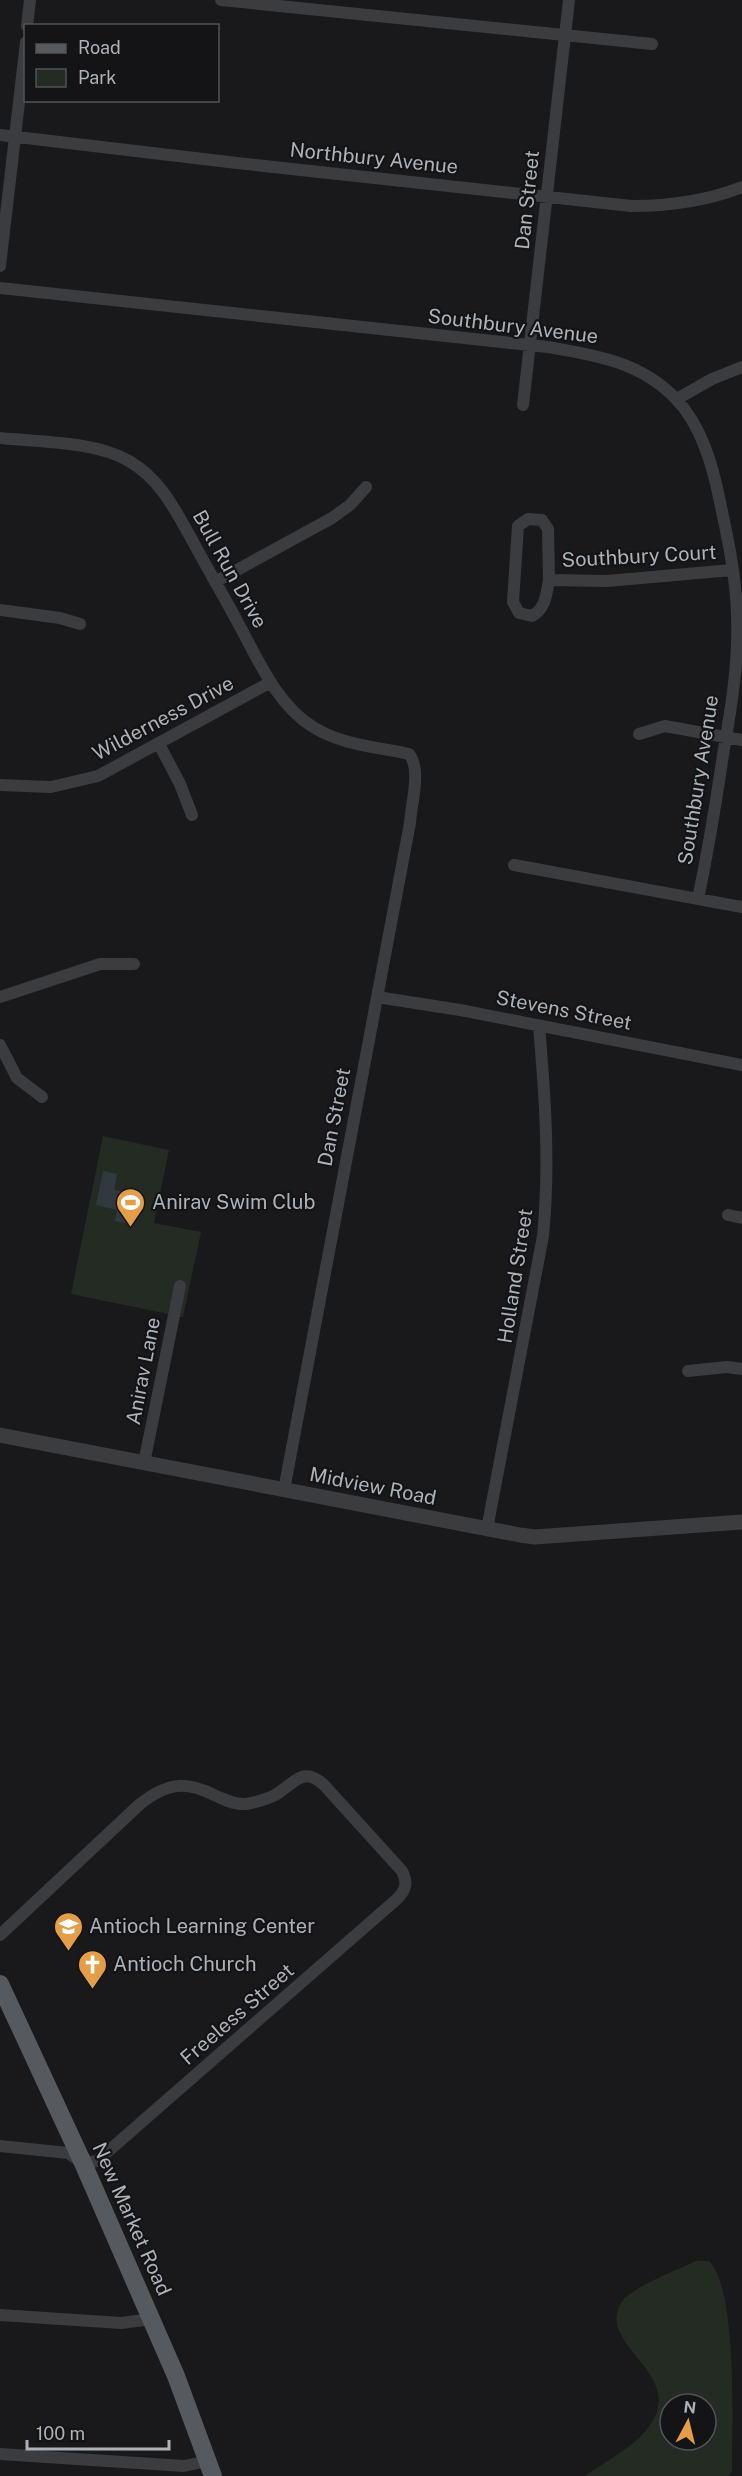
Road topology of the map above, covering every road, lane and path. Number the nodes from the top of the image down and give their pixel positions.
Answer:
1 (30, 0) edge
2 (221, 0) edge
3 (569, 0) edge
4 (323, 5) edge
5 (27, 24) edge
6 (565, 35) junction
7 (652, 44) dead end
8 (24, 59) edge
9 (0, 135) edge
10 (15, 136) junction
11 (742, 187) edge
12 (547, 196) junction
13 (0, 266) edge
14 (0, 288) edge
15 (531, 346) junction
16 (742, 367) edge
17 (677, 399) junction
18 (523, 405) dead end
19 (0, 438) edge
20 (366, 487) dead end
21 (732, 570) junction
22 (549, 580) junction
23 (215, 582) junction
24 (0, 610) edge
25 (80, 624) dead end
26 (271, 682) junction
27 (639, 734) dead end
28 (726, 737) junction
29 (742, 740) edge
30 (159, 744) junction
31 (407, 753) joint
32 (0, 785) edge
33 (192, 815) dead end
34 (514, 865) dead end
35 (698, 899) junction
36 (742, 907) edge
37 (134, 964) dead end
38 (0, 997) edge
39 (378, 997) junction
40 (539, 1026) junction
41 (0, 1045) edge
42 (742, 1065) edge
43 (42, 1097) dead end
44 (728, 1215) dead end
45 (742, 1218) edge
46 (180, 1286) dead end
47 (742, 1369) edge
48 (688, 1371) dead end
49 (0, 1435) edge
50 (144, 1463) junction
51 (284, 1490) junction
52 (742, 1522) edge
53 (487, 1529) junction
54 (0, 1935) edge
55 (0, 1984) edge
56 (0, 2146) edge
57 (83, 2163) junction
58 (0, 2314) edge
59 (152, 2319) junction
60 (0, 2454) edge
61 (211, 2469) edge

1 - 5 street
2 - 4 street
3 - 6 street, Dan Street
4 - 6 street
6 - 7 street
6 - 12 street, Dan Street
8 - 10 street
9 - 10 street, Northbury Avenue
10 - 12 street, Northbury Avenue
10 - 13 street
11 - 12 street, Northbury Avenue
12 - 15 street, Dan Street
14 - 15 street, Southbury Avenue
15 - 17 street, Southbury Avenue
15 - 18 street, Dan Street
16 - 17 street
17 - 21 street, Southbury Avenue
19 - 23 street, Bull Run Drive
20 - 23 street
21 - 22 street, Southbury Court
21 - 28 street, Southbury Avenue
22 - 22 street, Southbury Court
23 - 26 street, Bull Run Drive
24 - 25 street
26 - 30 street, Wilderness Drive
26 - 31 street, Bull Run Drive
27 - 28 street
28 - 29 street
28 - 35 street, Southbury Avenue
30 - 32 street, Wilderness Drive
30 - 33 street
31 - 39 street, Dan Street
34 - 35 street
35 - 36 street
37 - 38 street
39 - 40 street, Stevens Street
39 - 51 street, Dan Street
40 - 42 street, Stevens Street
40 - 53 street, Holland Street
41 - 43 street
44 - 45 street
46 - 50 street, Anirav Lane
47 - 48 street
49 - 50 street, Midview Road
50 - 51 street, Midview Road
51 - 53 street, Midview Road
52 - 53 street, Midview Road
54 - 57 street, Freeless Street
55 - 57 main road, New Market Road
56 - 57 street
57 - 59 main road, New Market Road
58 - 59 street
59 - 61 main road, New Market Road
60 - 61 street

